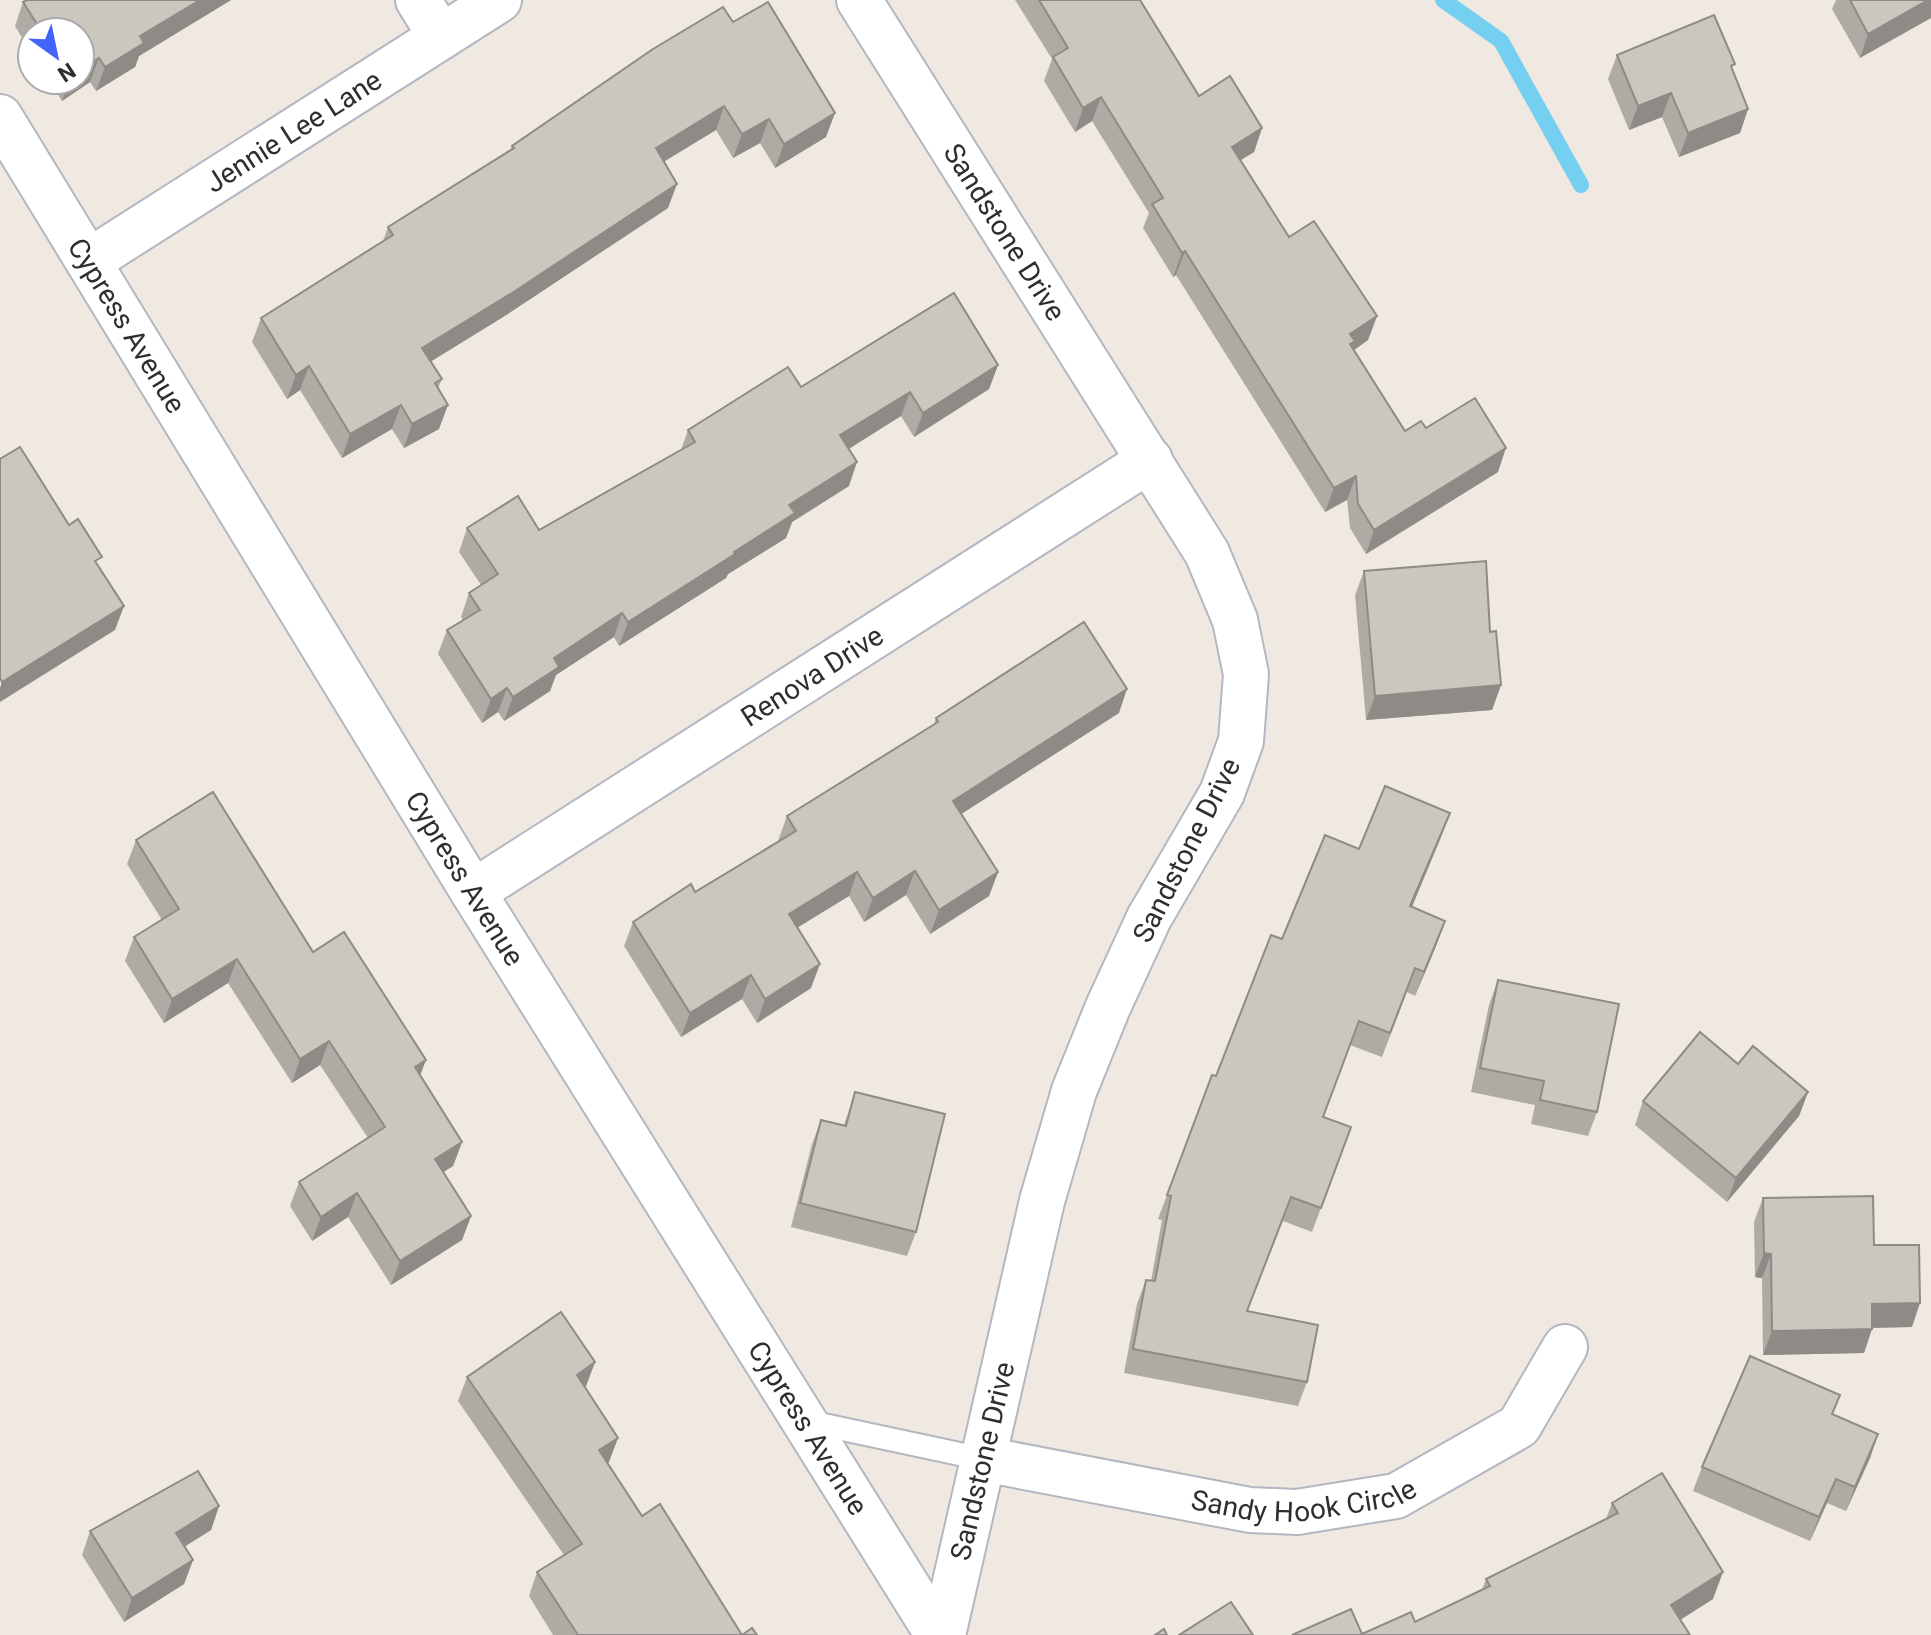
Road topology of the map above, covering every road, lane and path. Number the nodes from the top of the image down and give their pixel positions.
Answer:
1 (418, 0) edge
2 (499, 0) edge
3 (859, 0) edge
4 (441, 37) junction
5 (0, 117) edge
6 (89, 261) junction
7 (1150, 460) junction
8 (473, 892) junction
9 (1565, 1347) dead end
10 (805, 1421) junction
11 (983, 1459) junction
12 (940, 1635) edge

1 - 4 street
2 - 4 street, Jennie Lee Lane
3 - 7 street, Sandstone Drive
4 - 6 street, Jennie Lee Lane
5 - 6 street, Cypress Avenue
6 - 8 street, Cypress Avenue
7 - 8 street, Renova Drive
7 - 11 street, Sandstone Drive
8 - 10 street, Cypress Avenue
9 - 11 street, Sandy Hook Circle
10 - 11 lane
10 - 12 street, Cypress Avenue
11 - 12 street, Sandstone Drive

